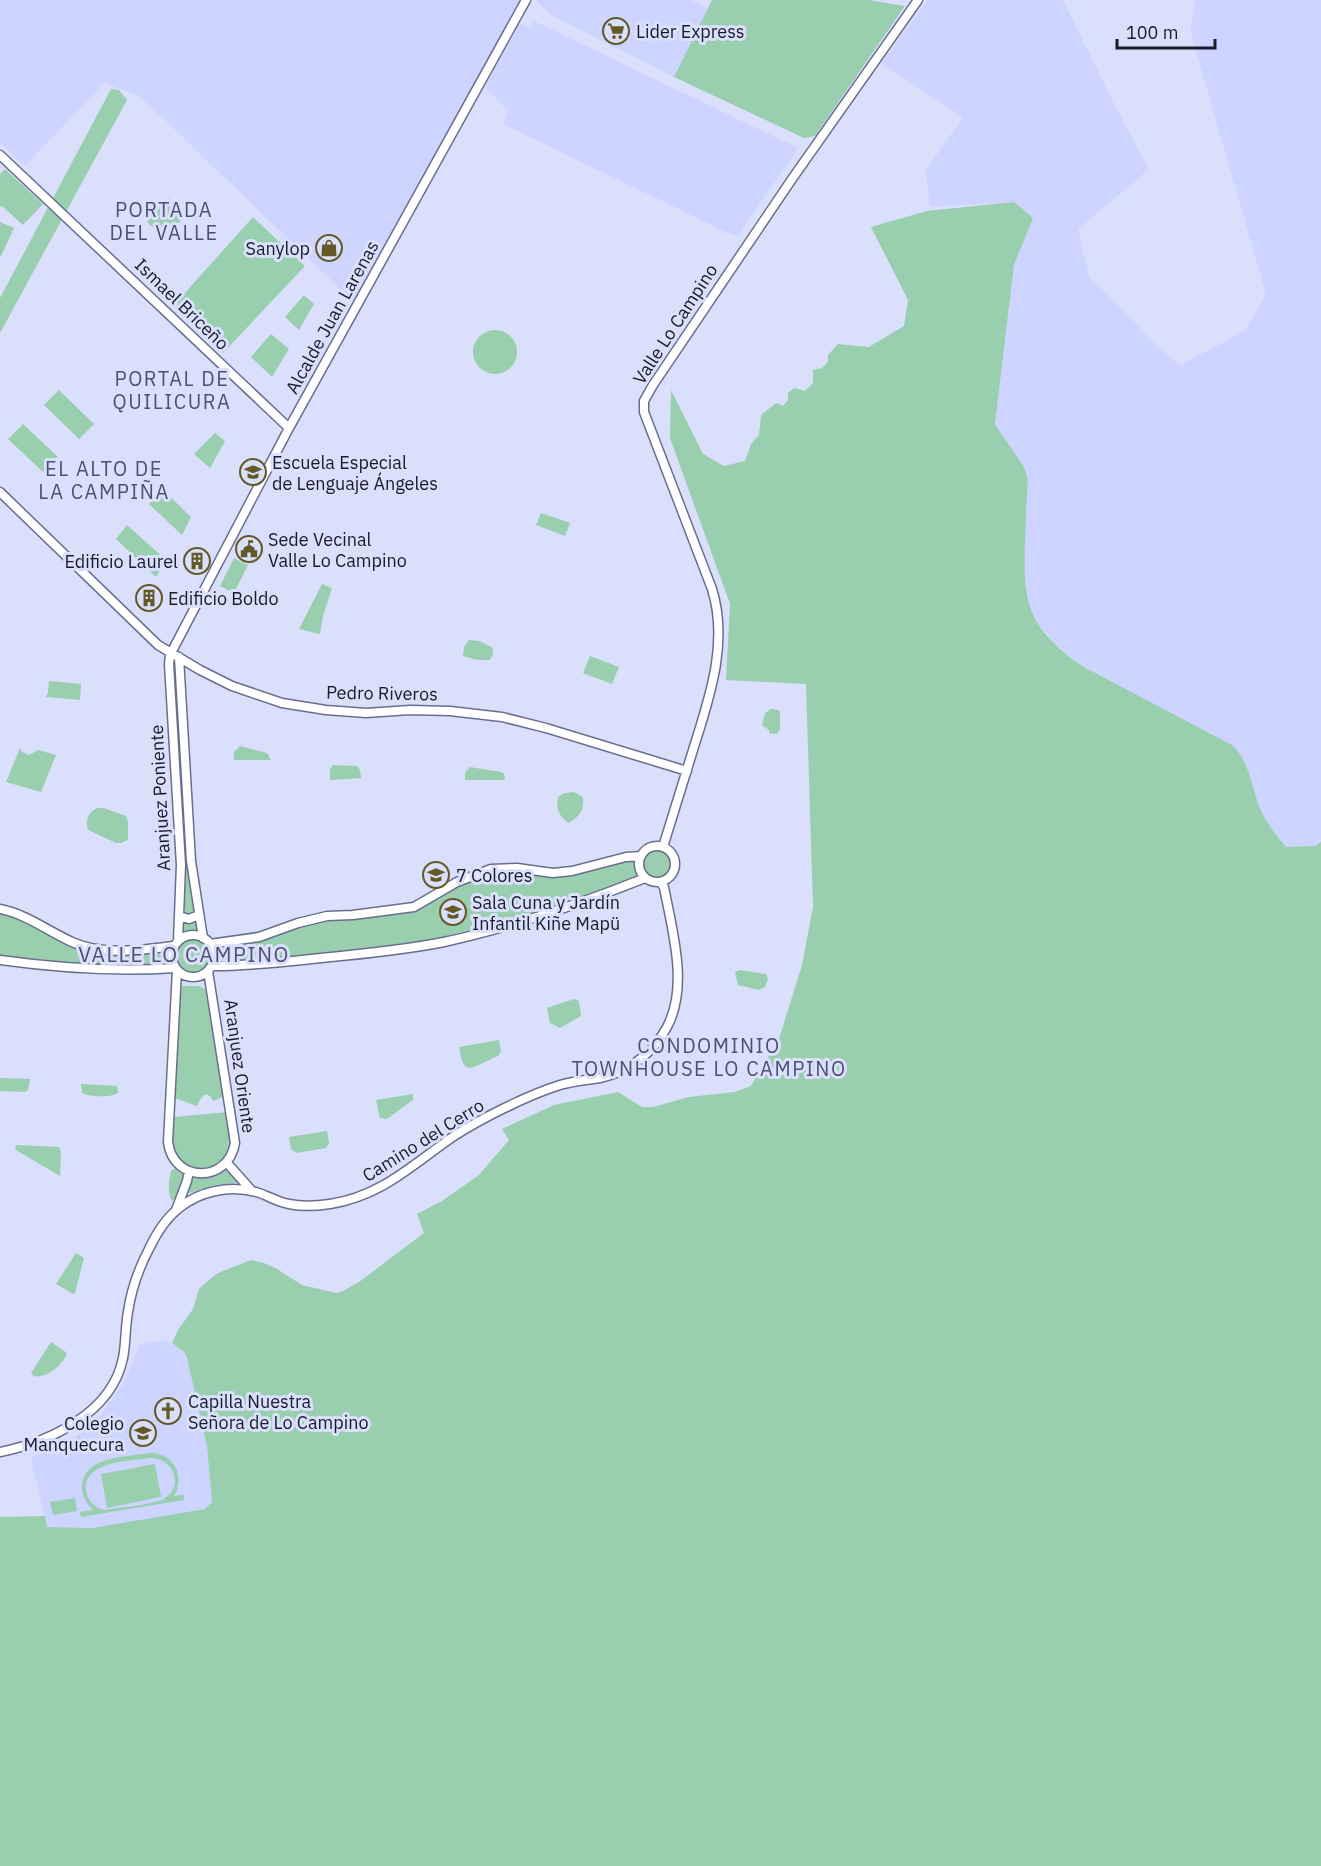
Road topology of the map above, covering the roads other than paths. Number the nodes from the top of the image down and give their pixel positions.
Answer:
1 (526, 0) edge
2 (918, 0) edge
3 (0, 155) edge
4 (289, 428) junction
5 (0, 492) edge
6 (175, 655) junction
7 (687, 771) junction
8 (663, 847) junction
9 (641, 856) junction
10 (645, 878) junction
11 (662, 883) junction
12 (0, 909) edge
13 (199, 915) junction
14 (179, 916) junction
15 (202, 938) junction
16 (176, 944) junction
17 (210, 944) junction
18 (0, 960) edge
19 (210, 968) junction
20 (176, 969) junction
21 (227, 1162) junction
22 (189, 1171) junction
23 (252, 1191) junction
24 (175, 1211) junction
25 (0, 1452) edge

1 - 4 street, Alcalde Juan Larenas
2 - 7 street, Valle Lo Campino
3 - 4 street, Ismael Briceño
4 - 6 street, Alcalde Juan Larenas
5 - 6 street, Pedro Riveros
6 - 7 street, Pedro Riveros
6 - 13 street
6 - 14 street, Aranjuez Poniente
7 - 8 street, Valle Lo Campino
8 - 9 street
8 - 11 street
9 - 10 street
9 - 17 street
10 - 11 street
10 - 19 street
11 - 23 street, Camino del Cerro
12 - 16 street
13 - 14 street
13 - 15 street
14 - 16 street, Aranjuez Poniente
15 - 16 street
15 - 17 street
16 - 20 street
17 - 19 street
18 - 20 street
19 - 20 street
19 - 21 street, Aranjuez Oriente
20 - 22 street
21 - 22 street
21 - 23 street
22 - 24 street
23 - 24 street, Camino del Cerro
24 - 25 street, Camino del Cerro

